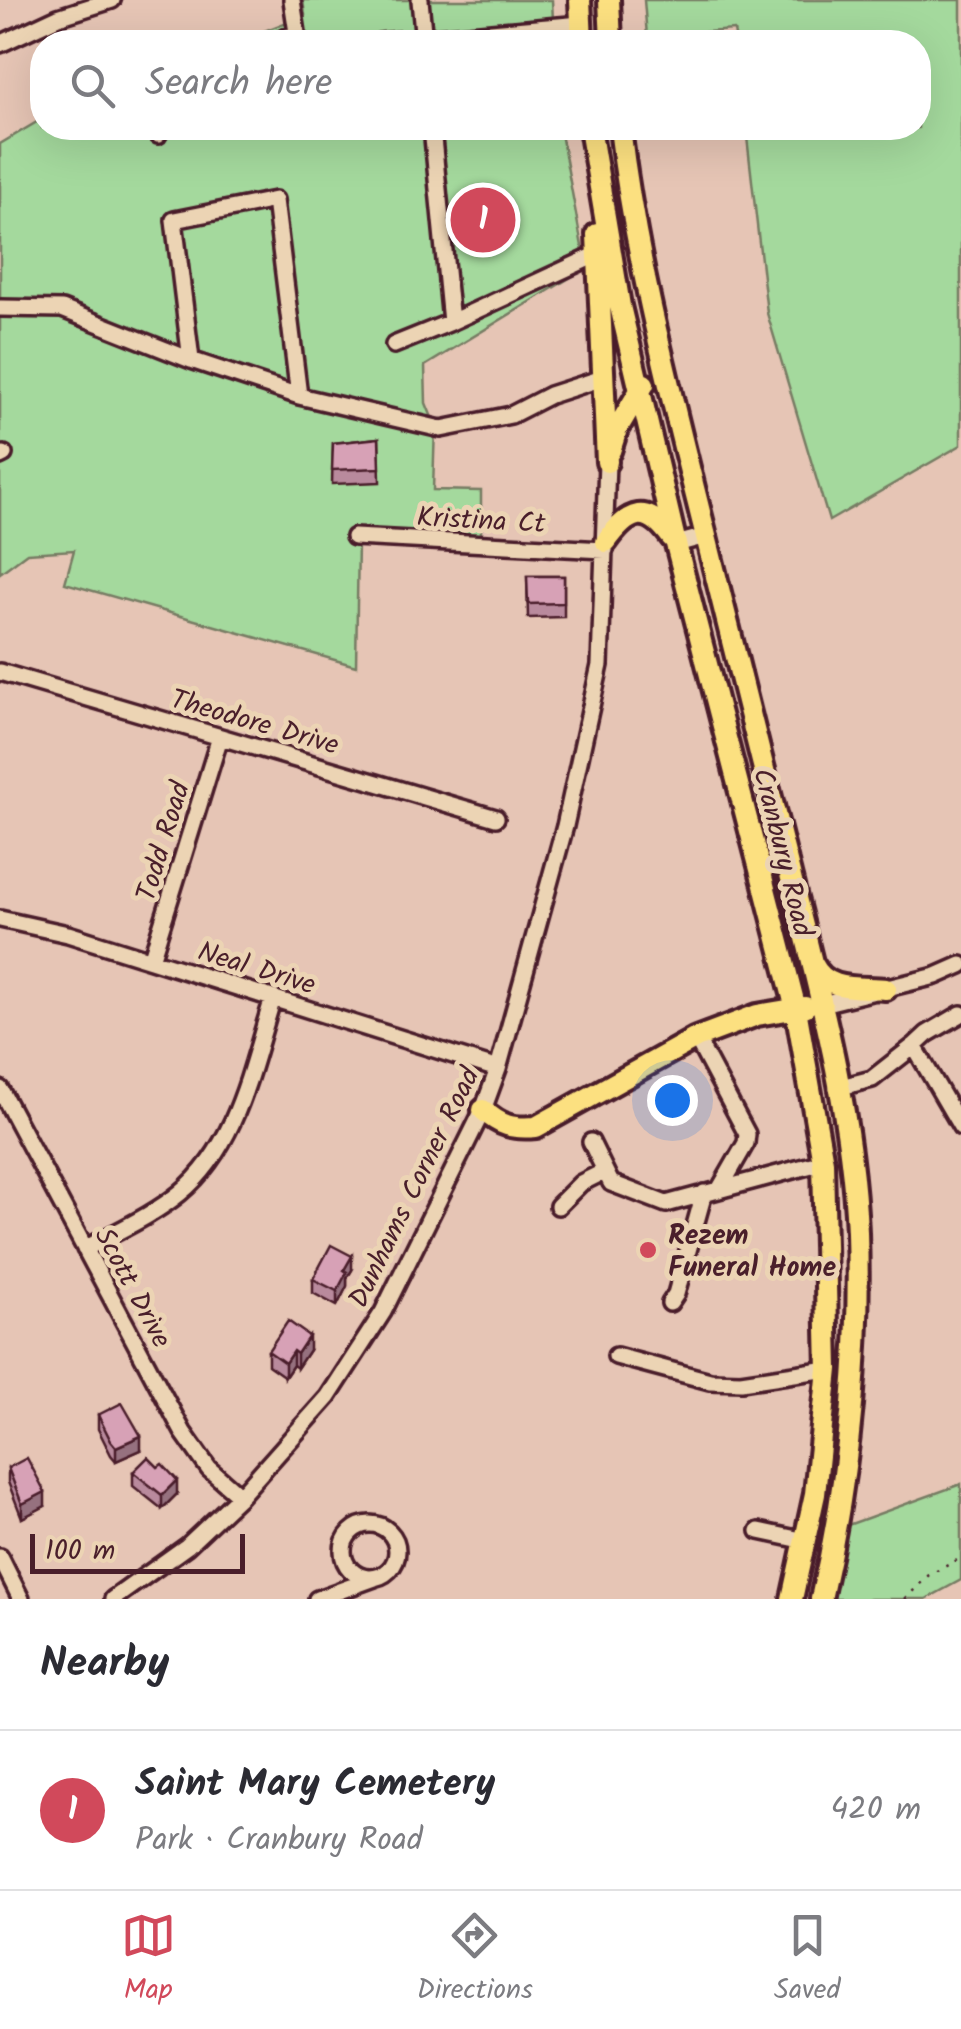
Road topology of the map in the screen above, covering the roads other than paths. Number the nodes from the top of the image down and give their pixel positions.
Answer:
1 (49, 0) edge
2 (112, 0) edge
3 (292, 0) edge
4 (420, 0) edge
5 (580, 0) edge
6 (608, 0) edge
7 (58, 17) junction
8 (30, 30) edge
9 (30, 30) edge
10 (297, 30) edge
11 (423, 30) edge
12 (582, 30) edge
13 (610, 30) edge
14 (0, 44) edge
15 (433, 140) edge
16 (591, 140) edge
17 (592, 140) edge
18 (621, 140) edge
19 (598, 254) junction
20 (0, 308) edge
21 (651, 314) junction
22 (451, 322) junction
23 (394, 346) dead end
24 (191, 360) junction
25 (604, 378) junction
26 (642, 392) junction
27 (299, 396) junction
28 (607, 462) junction
29 (706, 536) junction
30 (354, 537) dead end
31 (676, 544) junction
32 (606, 546) junction
33 (0, 672) edge
34 (220, 737) junction
35 (496, 818) dead end
36 (4, 921) edge
37 (0, 940) edge
38 (151, 960) junction
39 (811, 961) junction
40 (961, 965) edge
41 (886, 988) junction
42 (273, 998) junction
43 (822, 1004) junction
44 (796, 1009) junction
45 (961, 1014) edge
46 (696, 1038) junction
47 (913, 1046) junction
48 (498, 1069) junction
49 (838, 1088) junction
50 (0, 1089) edge
51 (483, 1110) junction
52 (961, 1126) edge
53 (591, 1142) dead end
54 (823, 1162) junction
55 (605, 1171) junction
56 (712, 1192) junction
57 (558, 1206) dead end
58 (86, 1249) junction
59 (670, 1303) dead end
60 (616, 1356) dead end
61 (828, 1369) junction
62 (240, 1496) junction
63 (759, 1531) dead end
64 (806, 1541) junction
65 (0, 1558) edge
66 (380, 1576) dead end
67 (132, 1594) edge
68 (21, 1599) edge
69 (113, 1599) edge
70 (318, 1599) edge
71 (792, 1599) edge
72 (821, 1599) edge

1 - 7 street
2 - 7 street
3 - 10 street
4 - 11 street
5 - 12 main road
6 - 13 main road
7 - 9 street
8 - 14 street
15 - 22 street
16 - 19 main road
17 - 26 main road, Cranbury Road
18 - 21 main road, Cranbury Road
19 - 22 street
19 - 25 main road
20 - 24 street
21 - 26 main road
21 - 29 main road, Cranbury Road
22 - 23 street
24 - 27 street
24 - 27 street
25 - 27 street
25 - 28 main road
26 - 28 main road
26 - 31 main road, Cranbury Road
28 - 32 street, Dunhams Corner Road
29 - 31 street
29 - 39 main road, Cranbury Road
30 - 32 street, Kristina Ct
31 - 32 main road
31 - 44 main road, Cranbury Road
32 - 48 street, Dunhams Corner Road
33 - 34 street, Theodore Drive
34 - 35 street, Theodore Drive
34 - 38 street, Todd Road
36 - 37 street
36 - 38 street, Neal Drive
38 - 42 street, Neal Drive
39 - 41 main road
39 - 43 main road, Cranbury Road
40 - 41 street
41 - 43 street
42 - 48 street, Neal Drive
42 - 58 street
43 - 44 main road
43 - 49 main road, Cranbury Road
44 - 46 main road
44 - 54 main road, Cranbury Road
45 - 47 street
46 - 51 main road
46 - 56 street
47 - 49 street
47 - 52 street
48 - 51 street, Dunhams Corner Road
49 - 72 main road, Cranbury Road
50 - 58 street, Scott Drive
51 - 62 street, Dunhams Corner Road
53 - 55 street
54 - 56 street
54 - 61 main road, Cranbury Road
55 - 56 street
55 - 57 street
56 - 59 street
58 - 62 street, Scott Drive
60 - 61 street
61 - 64 main road, Cranbury Road
62 - 67 street, Dunhams Corner Road
63 - 64 street
64 - 71 main road, Cranbury Road
65 - 68 street
66 - 70 street
67 - 69 street, Dunhams Corner Road

